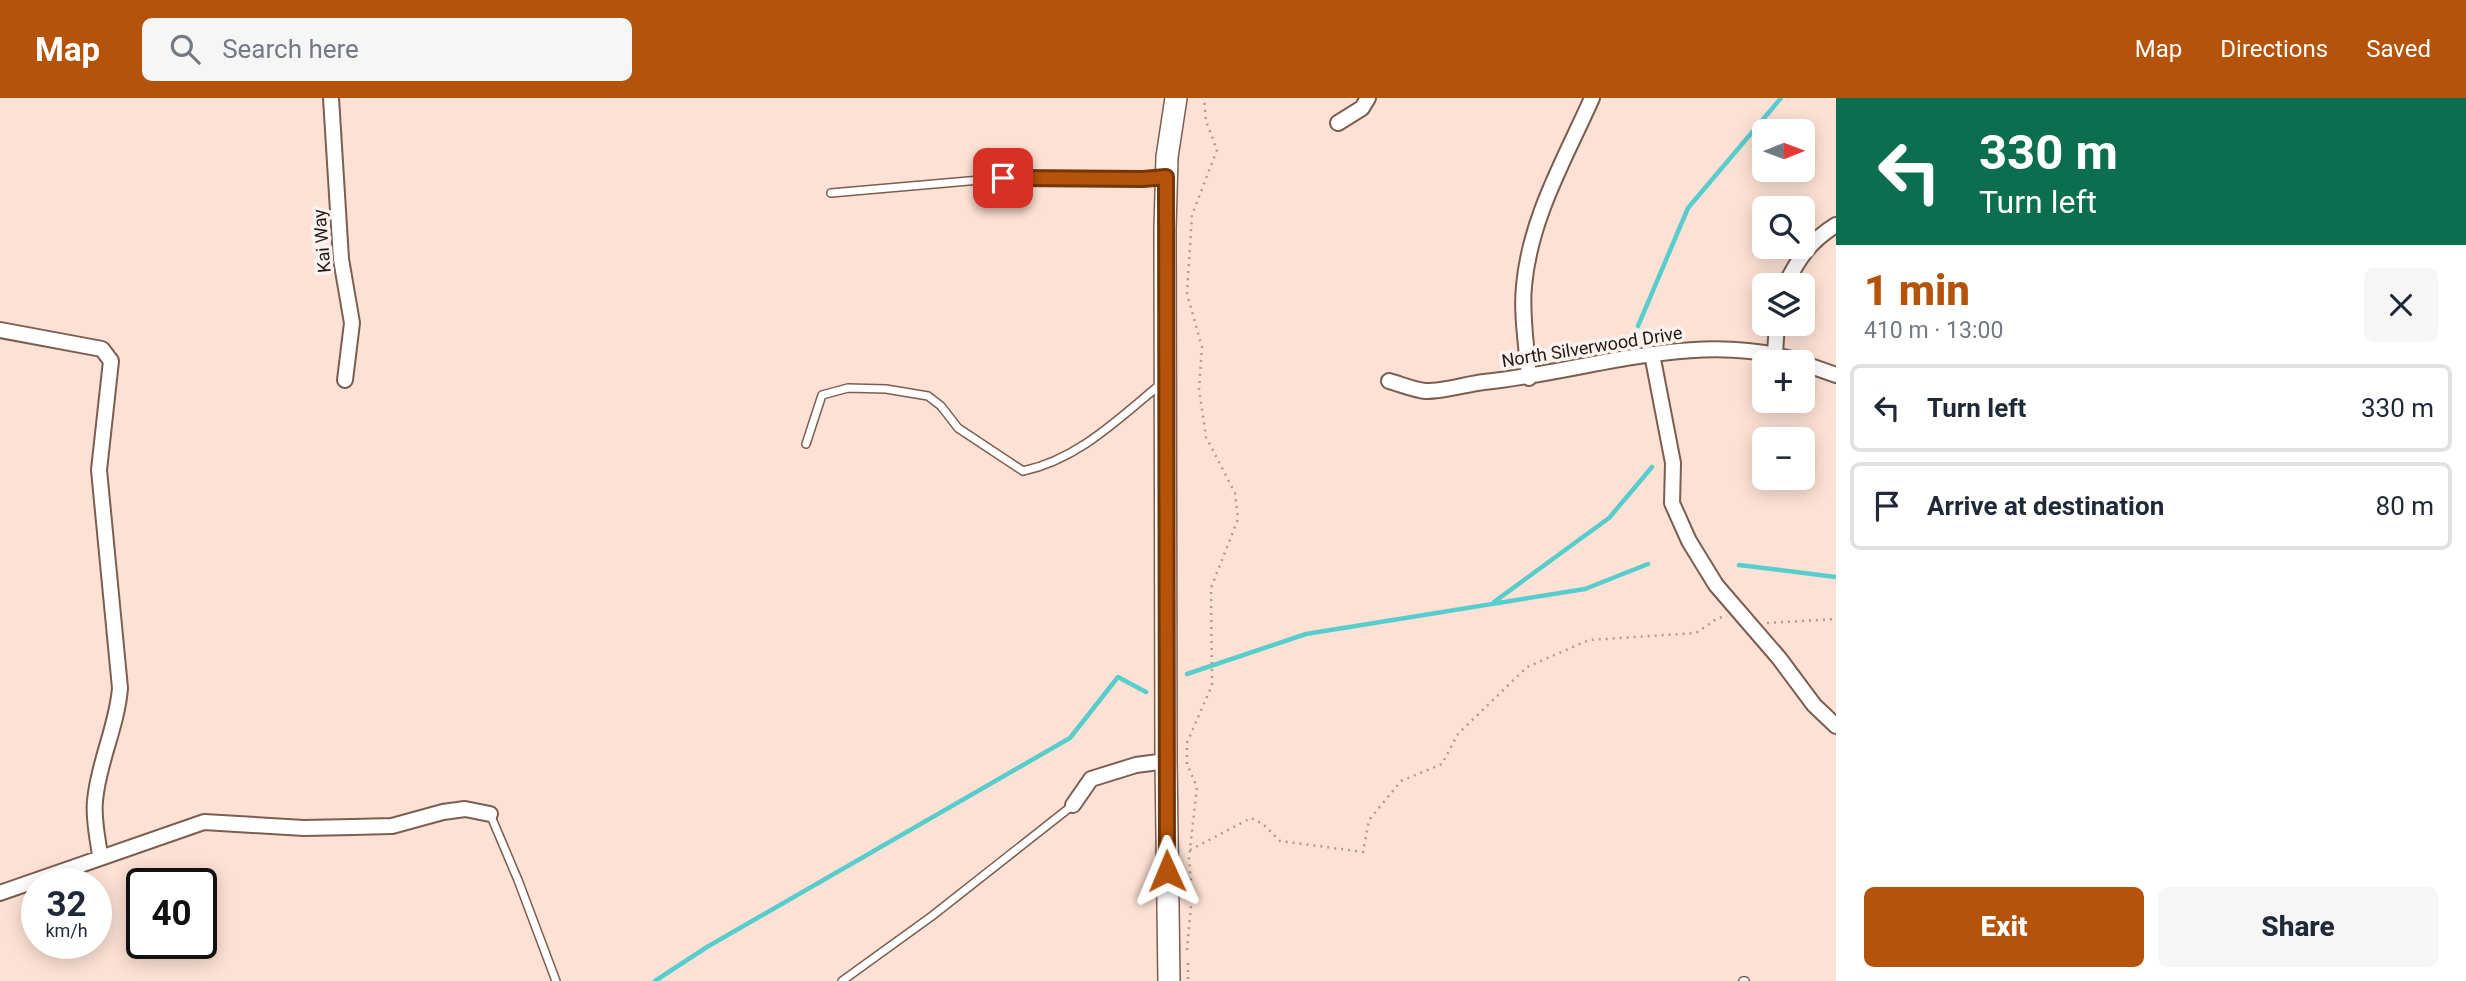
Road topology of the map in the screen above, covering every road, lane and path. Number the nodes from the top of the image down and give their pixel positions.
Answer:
1 (331, 98) edge
2 (1176, 98) edge
3 (1204, 98) edge
4 (1368, 98) edge
5 (1592, 98) edge
6 (1338, 123) dead end
7 (1166, 177) junction
8 (831, 193) dead end
9 (1836, 225) edge
10 (1791, 273) edge
11 (0, 330) edge
12 (1752, 353) edge
13 (1652, 354) junction
14 (1815, 368) edge
15 (1836, 375) edge
16 (1530, 378) junction
17 (345, 380) dead end
18 (1166, 380) junction
19 (1389, 382) dead end
20 (806, 444) dead end
21 (1836, 619) edge
22 (1747, 622) junction
23 (1836, 726) edge
24 (1166, 761) junction
25 (1073, 805) joint
26 (490, 814) joint
27 (1189, 850) junction
28 (100, 856) junction
29 (0, 893) edge
30 (1187, 951) dead end
31 (1188, 961) dead end
32 (556, 981) edge
33 (842, 981) edge
34 (1169, 981) edge
35 (1188, 981) edge

1 - 17 street, Kai Way
2 - 7 street
3 - 27 path
4 - 6 street
5 - 16 street
7 - 8 lane
7 - 18 street
9 - 10 street
11 - 28 street
12 - 13 street, North Silverwood Drive
13 - 16 street, North Silverwood Drive
13 - 22 street
14 - 15 street, North Silverwood Drive
16 - 19 street, North Silverwood Drive
18 - 20 lane
18 - 24 street
21 - 22 path
22 - 23 street
22 - 27 path
24 - 25 street
24 - 34 street
25 - 33 lane
26 - 28 street
26 - 32 lane
27 - 30 path
28 - 29 street
31 - 35 path

